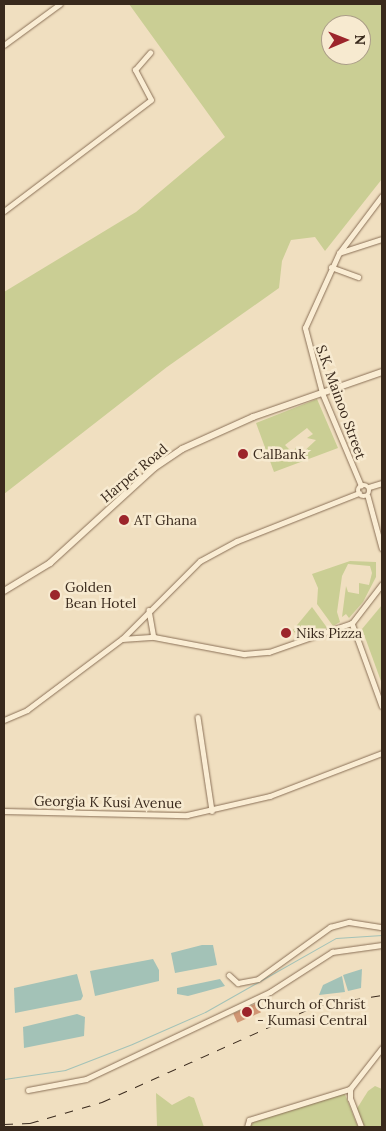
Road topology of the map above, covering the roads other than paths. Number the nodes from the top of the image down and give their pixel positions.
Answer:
1 (60, 4) edge
2 (4, 45) edge
3 (150, 53) dead end
4 (382, 196) edge
5 (4, 211) edge
6 (382, 239) edge
7 (338, 253) junction
8 (331, 267) junction
9 (358, 277) dead end
10 (382, 372) edge
11 (322, 393) junction
12 (382, 483) edge
13 (361, 486) junction
14 (369, 487) junction
15 (359, 494) junction
16 (368, 496) junction
17 (382, 548) edge
18 (382, 584) edge
19 (4, 592) edge
20 (149, 610) junction
21 (352, 623) junction
22 (154, 637) junction
23 (122, 639) junction
24 (382, 706) edge
25 (198, 717) dead end
26 (4, 720) edge
27 (382, 753) edge
28 (4, 811) edge
29 (212, 811) junction
30 (382, 927) edge
31 (382, 945) edge
32 (228, 975) dead end
33 (382, 1048) edge
34 (350, 1089) junction
35 (28, 1090) dead end
36 (247, 1127) edge
37 (361, 1127) edge

1 - 2 street
3 - 5 street
4 - 7 street, S.K. Mainoo Street
6 - 7 street
7 - 8 street, S.K. Mainoo Street
8 - 9 street
8 - 11 street, S.K. Mainoo Street
10 - 11 main road, Harper Road
11 - 13 street, S.K. Mainoo Street
11 - 19 main road, Harper Road
12 - 14 street
13 - 14 street
13 - 15 street
14 - 16 street
15 - 16 street
15 - 20 street
16 - 17 street
18 - 21 street
20 - 22 street
20 - 23 street
21 - 22 street
21 - 24 street
22 - 23 street
23 - 26 street
25 - 29 street
27 - 29 street, Georgia K Kusi Avenue
28 - 29 street, Georgia K Kusi Avenue
30 - 32 street
31 - 35 street
33 - 34 street
34 - 36 street
34 - 37 street

